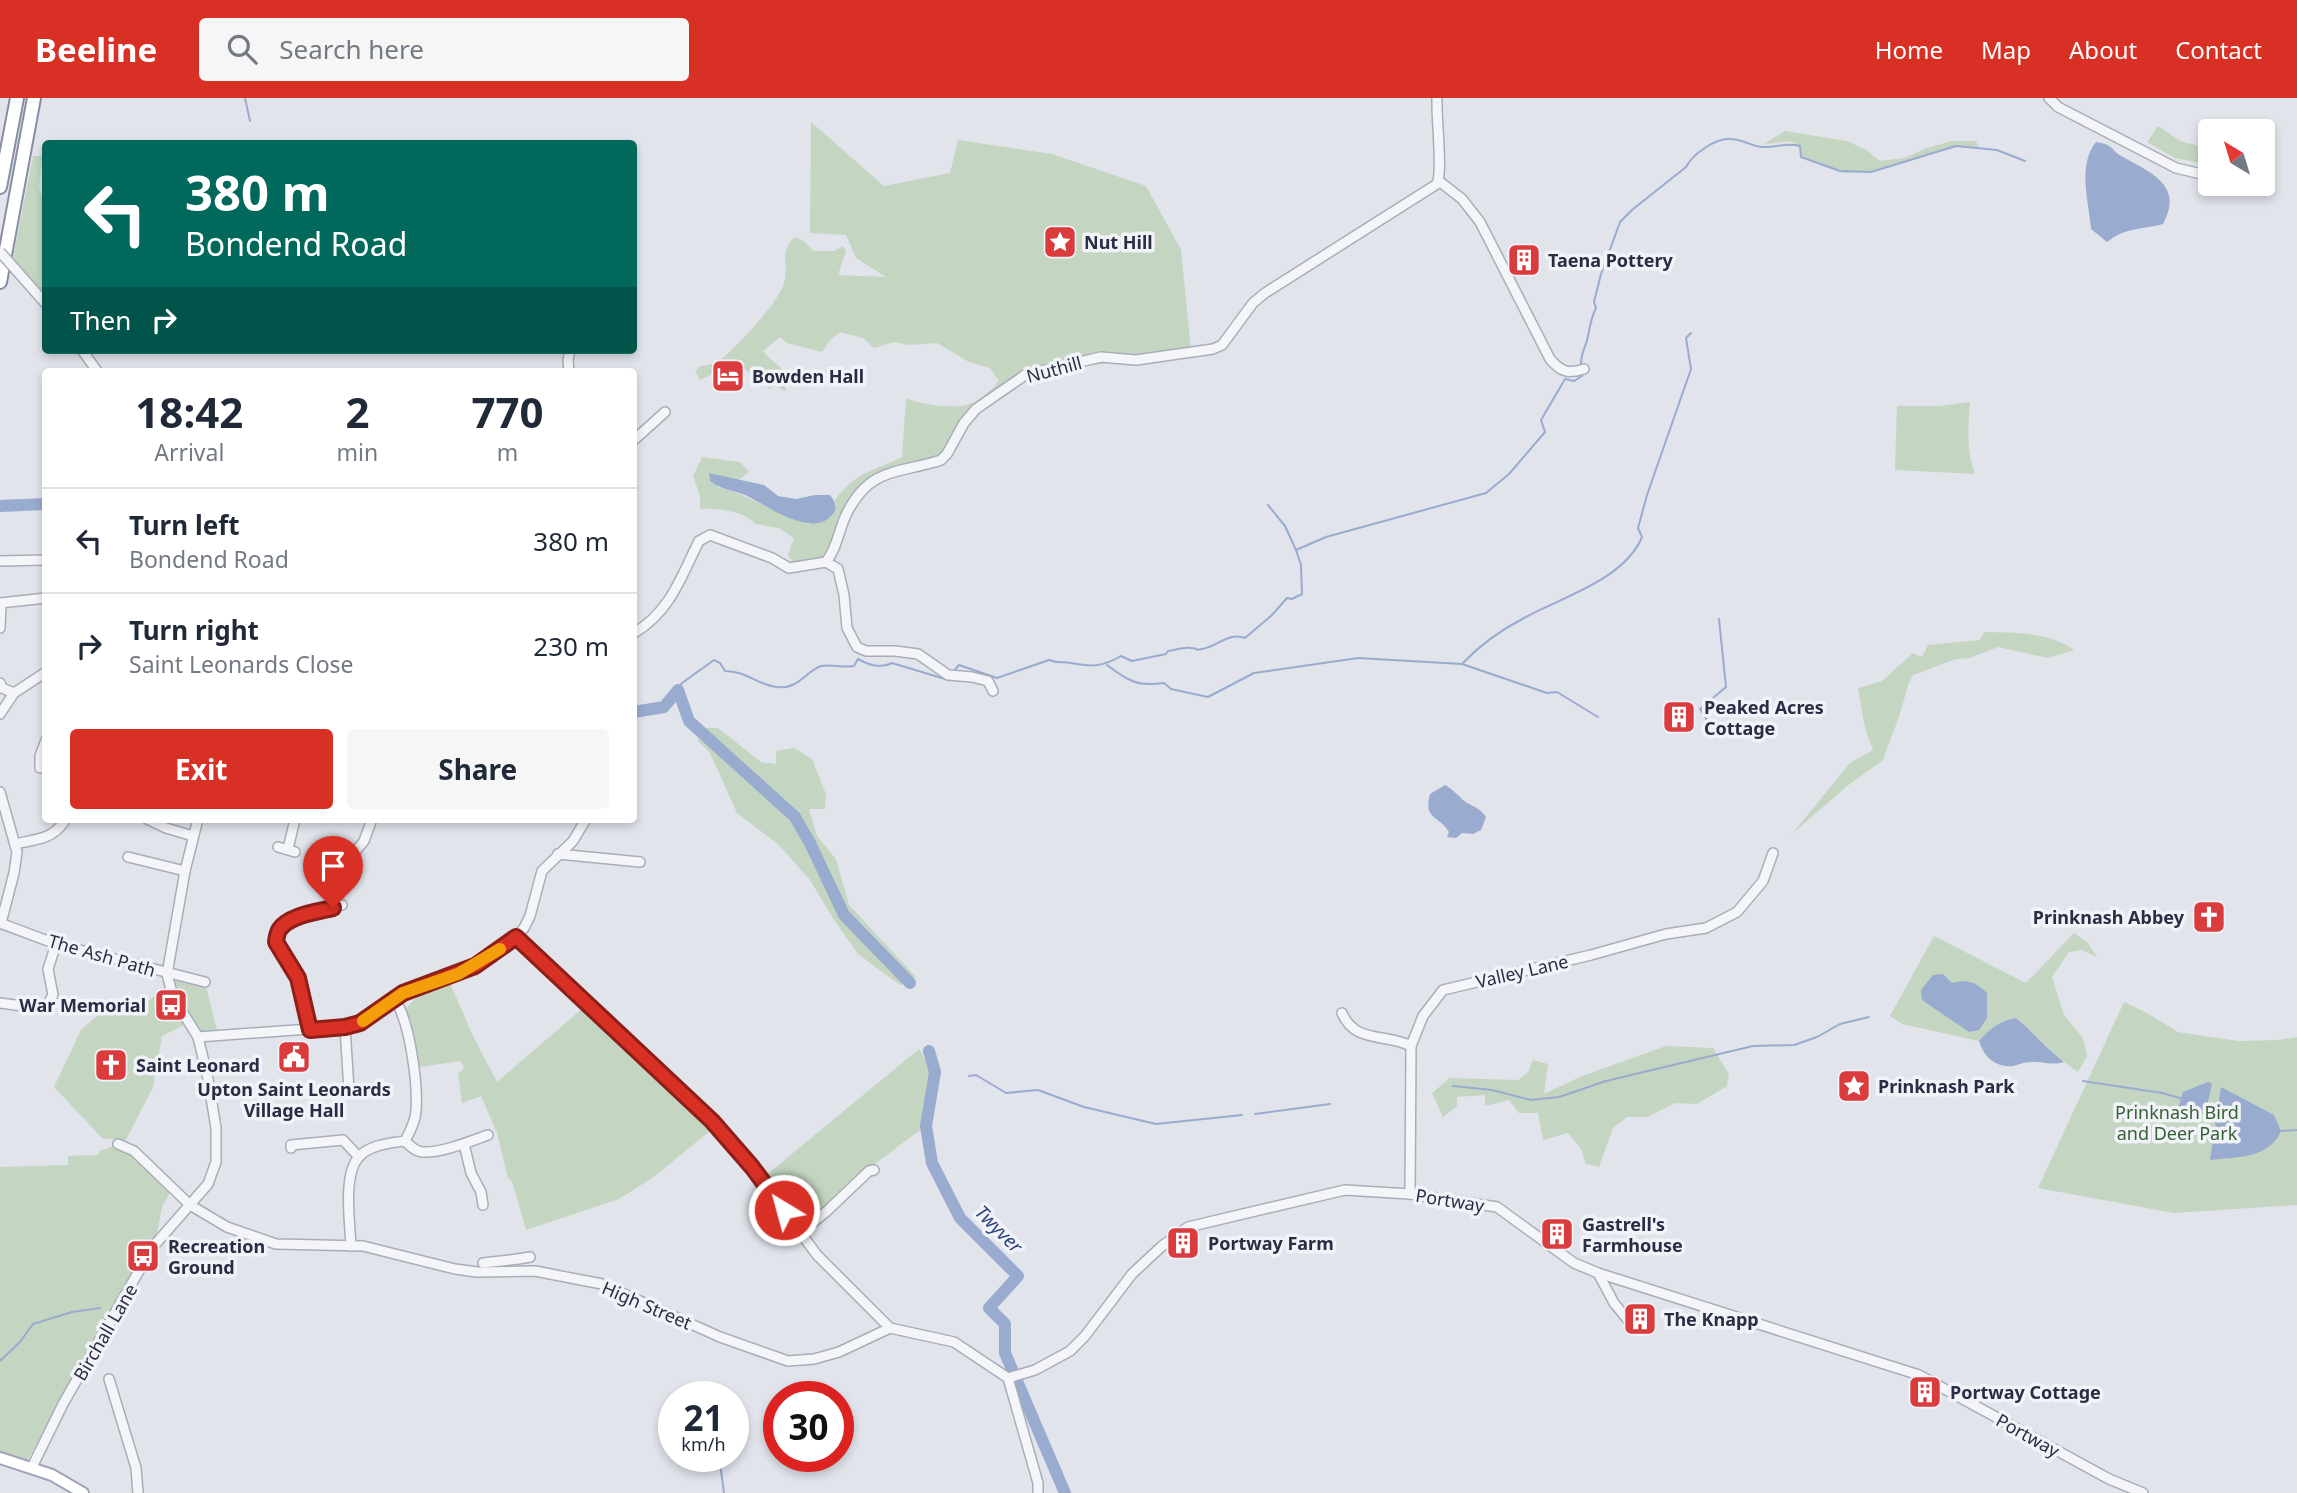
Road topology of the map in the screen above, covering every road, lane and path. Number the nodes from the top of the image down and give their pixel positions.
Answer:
1 (17, 98) edge
2 (34, 98) edge
3 (1437, 98) edge
4 (2049, 98) edge
5 (2198, 173) edge
6 (1439, 181) junction
7 (0, 187) edge
8 (0, 252) edge
9 (0, 282) edge
10 (42, 299) edge
11 (1584, 369) dead end
12 (665, 412) dead end
13 (637, 437) edge
14 (42, 560) edge
15 (0, 561) edge
16 (826, 562) junction
17 (42, 598) edge
18 (0, 603) edge
19 (0, 628) edge
20 (637, 631) edge
21 (42, 675) edge
22 (0, 682) edge
23 (993, 691) dead end
24 (14, 693) junction
25 (0, 714) edge
26 (42, 751) edge
27 (42, 768) edge
28 (0, 792) edge
29 (63, 823) edge
30 (155, 823) edge
31 (197, 823) edge
32 (294, 823) edge
33 (371, 823) edge
34 (584, 823) edge
35 (193, 836) junction
36 (15, 844) junction
37 (287, 850) dead end
38 (1773, 853) dead end
39 (558, 854) junction
40 (126, 857) dead end
41 (351, 858) dead end
42 (640, 862) dead end
43 (185, 872) junction
44 (342, 905) dead end
45 (0, 923) edge
46 (516, 937) junction
47 (56, 944) junction
48 (167, 974) junction
49 (205, 982) dead end
50 (394, 999) junction
51 (0, 1003) edge
52 (1342, 1013) dead end
53 (345, 1027) junction
54 (310, 1030) junction
55 (198, 1037) junction
56 (1411, 1046) junction
57 (349, 1090) dead end
58 (488, 1135) dead end
59 (405, 1141) junction
60 (464, 1144) junction
61 (121, 1145) dead end
62 (291, 1148) dead end
63 (358, 1156) junction
64 (874, 1170) dead end
65 (1410, 1194) junction
66 (190, 1205) junction
67 (483, 1205) dead end
68 (801, 1232) junction
69 (351, 1246) junction
70 (530, 1257) dead end
71 (483, 1263) dead end
72 (515, 1267) junction
73 (1598, 1273) junction
74 (1633, 1326) dead end
75 (890, 1328) junction
76 (1012, 1376) junction
77 (109, 1379) dead end
78 (0, 1458) edge
79 (32, 1467) junction
80 (83, 1493) edge
81 (138, 1493) edge
82 (1038, 1493) edge
83 (2143, 1493) edge

1 - 7 highway
2 - 9 highway
3 - 6 street
4 - 5 street
6 - 11 street
6 - 16 street, Nuthill
8 - 10 street, bridge
12 - 13 street
14 - 15 street
16 - 20 street
16 - 23 street
17 - 18 street
18 - 19 street
21 - 24 street
22 - 24 street
24 - 25 street
26 - 27 street
28 - 36 street
29 - 36 street
30 - 35 street
31 - 35 street
32 - 37 street
33 - 41 street
34 - 39 street
35 - 43 street
36 - 45 street
38 - 56 street, Valley Lane
39 - 42 street
39 - 46 street
40 - 43 street
43 - 48 street
44 - 54 street
45 - 47 street, The Ash Path
46 - 50 street
46 - 68 street
47 - 48 street, The Ash Path
47 - 51 street
48 - 49 street, The Ash Path
48 - 55 street, Birchall Lane
50 - 53 street
50 - 59 street
52 - 56 street
53 - 54 street
53 - 57 street
54 - 55 street
55 - 66 street, Birchall Lane
56 - 65 street, Valley Lane
58 - 60 street
59 - 60 street
59 - 63 street
60 - 67 street
61 - 66 street, High Street
62 - 63 street
63 - 69 street
64 - 68 street
65 - 73 street, Portway
65 - 76 street, Portway
66 - 69 street, High Street
66 - 79 street, Birchall Lane
68 - 75 street
69 - 72 street, High Street
70 - 72 street
71 - 72 street
72 - 75 street, High Street
73 - 74 street
73 - 83 street, Portway
75 - 76 street
76 - 82 street
77 - 81 street
78 - 79 main road
79 - 80 main road

